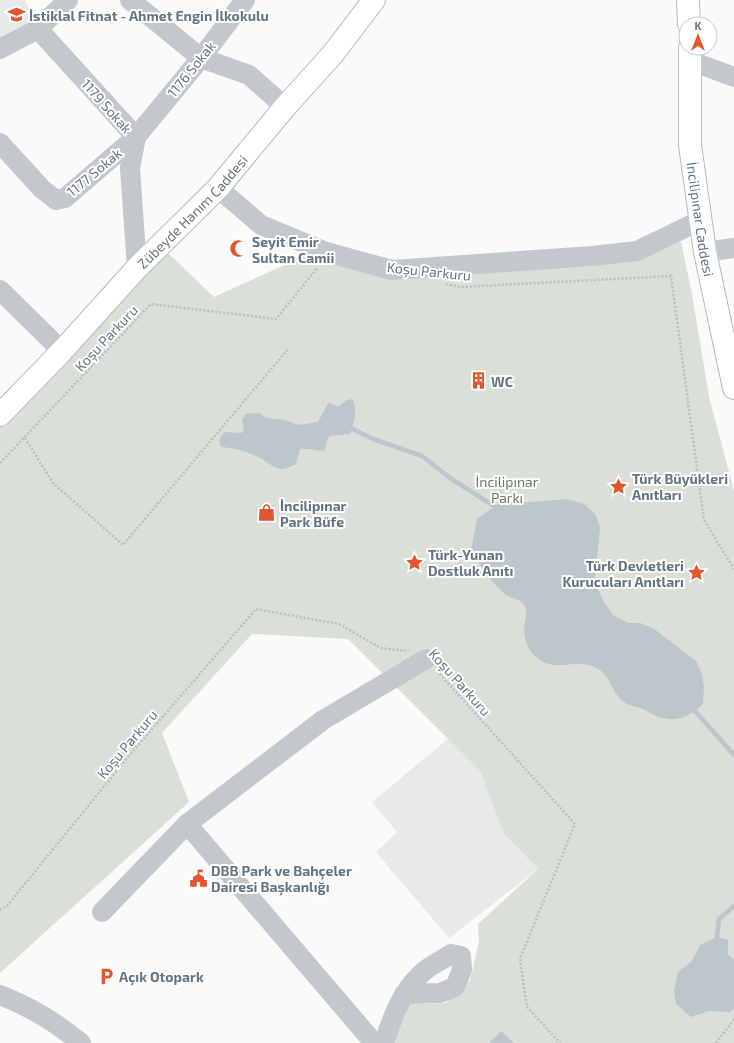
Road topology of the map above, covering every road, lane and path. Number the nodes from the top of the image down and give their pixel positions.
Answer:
1 (68, 0) edge
2 (130, 0) edge
3 (245, 0) edge
4 (374, 0) edge
5 (688, 0) edge
6 (689, 16) edge
7 (38, 29) junction
8 (0, 49) edge
9 (690, 56) edge
10 (694, 56) edge
11 (201, 58) junction
12 (734, 77) edge
13 (285, 107) junction
14 (136, 137) junction
15 (0, 143) edge
16 (218, 188) junction
17 (701, 220) junction
18 (734, 248) edge
19 (705, 252) junction
20 (137, 268) junction
21 (325, 268) dead end
22 (439, 284) dead end
23 (0, 290) edge
24 (289, 348) dead end
25 (62, 351) junction
26 (734, 386) edge
27 (0, 415) edge
28 (25, 438) junction
29 (0, 463) edge
30 (734, 569) edge
31 (426, 659) junction
32 (187, 824) junction
33 (0, 910) edge
34 (102, 912) dead end
35 (404, 994) dead end
36 (0, 995) edge
37 (734, 1019) edge
38 (81, 1043) edge
39 (374, 1043) edge
40 (384, 1043) edge
41 (560, 1043) edge
42 (716, 1043) edge

1 - 7 street
2 - 11 street
3 - 11 street, 1176 Sokak
4 - 13 main road, Zübeyde Hanım Caddesi
5 - 6 main road
7 - 8 street
7 - 14 street, 1179 Sokak
9 - 17 main road, İncilipınar Caddesi
10 - 12 street
11 - 13 street
11 - 14 street, 1176 Sokak
13 - 16 main road, Zübeyde Hanım Caddesi
14 - 15 street, 1177 Sokak
14 - 20 street, 1179 Sokak
16 - 17 street
16 - 20 main road, Zübeyde Hanım Caddesi
17 - 19 main road, İncilipınar Caddesi
18 - 19 street
19 - 26 main road, İncilipınar Caddesi
20 - 25 main road, Zübeyde Hanım Caddesi
21 - 28 path, Koşu Parkuru
22 - 30 path, Koşu Parkuru
23 - 25 street
24 - 28 path
25 - 27 main road, Zübeyde Hanım Caddesi
28 - 29 path, Koşu Parkuru
31 - 32 street
31 - 33 path, Koşu Parkuru
31 - 41 path, Koşu Parkuru
32 - 34 street
32 - 39 street
35 - 40 street
36 - 38 street
37 - 42 path

